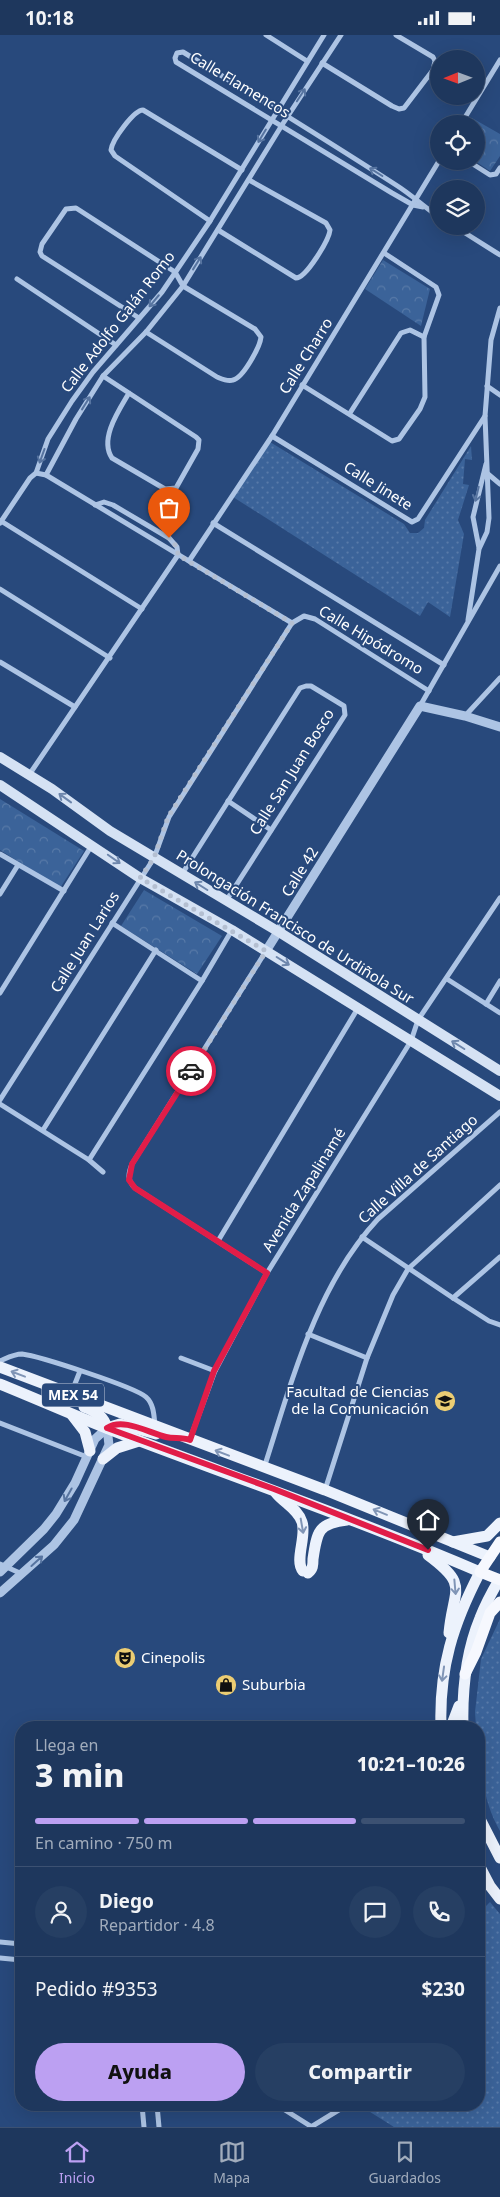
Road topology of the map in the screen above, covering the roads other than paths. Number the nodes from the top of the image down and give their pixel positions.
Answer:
1 (266, 35) edge
2 (324, 35) edge
3 (341, 35) edge
4 (396, 35) edge
5 (500, 60) edge
6 (307, 61) junction
7 (322, 63) junction
8 (498, 68) edge
9 (278, 110) junction
10 (467, 115) edge
11 (287, 116) junction
12 (272, 119) junction
13 (282, 125) junction
14 (500, 168) edge
15 (242, 170) junction
16 (434, 170) edge
17 (482, 170) edge
18 (249, 180) junction
19 (417, 199) junction
20 (413, 205) junction
21 (423, 207) junction
22 (430, 211) edge
23 (210, 221) junction
24 (218, 230) junction
25 (468, 235) edge
26 (384, 253) junction
27 (500, 255) edge
28 (175, 272) junction
29 (17, 279) dead end
30 (183, 286) junction
31 (500, 308) edge
32 (139, 318) junction
33 (498, 321) edge
34 (146, 332) junction
35 (424, 337) junction
36 (116, 345) junction
37 (104, 376) junction
38 (302, 385) junction
39 (487, 386) junction
40 (129, 393) junction
41 (500, 395) edge
42 (350, 413) junction
43 (485, 416) junction
44 (272, 436) junction
45 (486, 472) junction
46 (36, 473) junction
47 (46, 475) junction
48 (500, 484) edge
49 (95, 505) junction
50 (1, 522) edge
51 (214, 523) junction
52 (479, 549) junction
53 (178, 555) junction
54 (188, 561) junction
55 (500, 566) edge
56 (0, 589) edge
57 (142, 609) junction
58 (298, 618) joint
59 (468, 620) junction
60 (292, 623) junction
61 (110, 658) junction
62 (0, 662) edge
63 (444, 665) junction
64 (500, 678) edge
65 (429, 691) junction
66 (420, 706) junction
67 (75, 707) junction
68 (465, 716) junction
69 (500, 727) edge
70 (0, 757) edge
71 (29, 775) junction
72 (0, 785) edge
73 (228, 801) junction
74 (271, 829) junction
75 (92, 844) junction
76 (0, 853) edge
77 (154, 858) junction
78 (18, 865) junction
79 (182, 874) junction
80 (140, 878) junction
81 (64, 891) junction
82 (0, 894) edge
83 (500, 897) edge
84 (226, 901) junction
85 (112, 923) junction
86 (232, 929) junction
87 (279, 932) junction
88 (156, 950) junction
89 (266, 951) junction
90 (447, 979) junction
91 (202, 981) junction
92 (500, 981) edge
93 (0, 993) edge
94 (486, 1004) junction
95 (358, 1008) junction
96 (500, 1013) edge
97 (418, 1020) junction
98 (411, 1041) junction
99 (499, 1067) edge
100 (500, 1096) edge
101 (0, 1099) edge
102 (0, 1104) edge
103 (500, 1113) edge
104 (43, 1130) junction
105 (89, 1160) junction
106 (104, 1172) dead end
107 (500, 1185) edge
108 (362, 1237) junction
109 (218, 1241) junction
110 (500, 1257) edge
111 (408, 1269) junction
112 (267, 1273) junction
113 (453, 1298) junction
114 (500, 1325) edge
115 (308, 1334) junction
116 (182, 1357) dead end
117 (367, 1358) junction
118 (0, 1361) edge
119 (0, 1367) edge
120 (80, 1371) junction
121 (214, 1371) junction
122 (0, 1384) edge
123 (66, 1392) junction
124 (67, 1410) junction
125 (0, 1423) edge
126 (150, 1424) junction
127 (107, 1428) junction
128 (185, 1438) junction
129 (139, 1441) junction
130 (88, 1454) junction
131 (103, 1459) junction
132 (264, 1469) junction
133 (297, 1480) junction
134 (274, 1489) junction
135 (325, 1490) junction
136 (352, 1501) junction
137 (316, 1506) junction
138 (350, 1520) junction
139 (500, 1523) edge
140 (410, 1542) junction
141 (452, 1542) junction
142 (500, 1542) edge
143 (495, 1559) edge
144 (2, 1568) edge
145 (480, 1572) junction
146 (22, 1574) junction
147 (500, 1579) edge
148 (0, 1593) edge
149 (500, 1601) edge
150 (448, 1648) junction
151 (465, 1674) junction
152 (464, 1687) junction
153 (441, 1721) edge
154 (455, 1721) edge
155 (463, 1721) edge
156 (485, 1829) edge
157 (500, 1858) edge
158 (485, 1874) edge
159 (495, 1889) edge
160 (500, 1899) edge
161 (0, 1942) edge
162 (15, 1943) edge
163 (0, 1958) edge
164 (15, 1959) edge
165 (143, 2111) edge
166 (158, 2111) edge
167 (286, 2111) edge
168 (336, 2111) edge
169 (144, 2127) edge
170 (159, 2127) edge
171 (311, 2127) edge

1 - 6 street
2 - 6 street, Calle Adolfo Galán Romo
3 - 7 street, Calle Adolfo Galán Romo
4 - 7 street
5 - 8 street
6 - 9 street, Calle Adolfo Galán Romo
11 -> 7 street, Calle Adolfo Galán Romo
8 - 10 street
9 - 11 street, Calle Flamencos
9 - 12 street, Calle Adolfo Galán Romo
9 - 12 street, Calle Flamencos
11 - 13 street, Calle Adolfo Galán Romo
19 -> 11 street, Calle Flamencos
12 - 13 street, Calle Flamencos
12 -> 15 street, Calle Adolfo Galán Romo
13 - 18 street, Calle Adolfo Galán Romo
13 - 20 street, Calle Flamencos
14 - 17 street
15 - 23 street, Calle Adolfo Galán Romo
15 - 23 street
16 - 19 street, Calle Charro
18 - 24 street, Calle Adolfo Galán Romo
18 - 24 street
19 - 20 street, Calle Charro
19 - 21 street, Calle Flamencos
20 - 21 street, Calle Flamencos
20 - 26 street, Calle Charro
21 - 22 street, Calle Flamencos
23 - 28 street, Calle Adolfo Galán Romo
30 -> 24 street, Calle Adolfo Galán Romo
25 - 27 street
26 - 35 street
26 - 38 street, Calle Charro
28 - 30 street
28 -> 32 street, Calle Adolfo Galán Romo
28 - 32 street
29 - 36 street
30 - 34 street, Calle Adolfo Galán Romo
30 - 34 street
31 - 33 street
32 - 36 street, Calle Adolfo Galán Romo
33 - 39 street
34 - 37 street, Calle Adolfo Galán Romo
35 - 42 street
35 - 42 street
36 -> 46 street, Calle Adolfo Galán Romo
37 - 40 street
47 -> 37 street, Calle Adolfo Galán Romo
38 - 42 street
38 - 44 street, Calle Charro
39 - 41 street
39 - 43 street
40 - 40 street
43 - 44 street, Calle Jinete
43 - 45 street
44 - 51 street, Calle Charro
45 - 48 street
45 - 52 street
45 -> 52 street
46 - 47 street
46 - 50 street, Calle Adolfo Galán Romo
47 - 49 street
49 - 53 street
49 - 53 street
50 - 57 street
51 - 54 street, Calle Charro
51 - 63 street
52 - 59 street
53 - 54 street
53 - 57 street
54 - 60 street
55 - 59 street, Calle 42
56 - 61 street
57 - 61 street
58 - 60 street, Calle Juan Larios
58 - 65 street, Calle Hipódromo
59 - 63 street, Calle 42
60 - 77 street, Calle Juan Larios
61 - 67 street
62 - 67 street
63 - 65 street, Calle 42
64 - 68 street
65 - 66 street, Calle 42
66 - 68 street
66 - 87 street, Calle 42
67 - 71 street
68 - 69 street
70 - 71 main road, Prolongación Francisco de Urdiñola Sur
77 -> 71 main road, Prolongación Francisco de Urdiñola Sur
72 - 75 main road
73 - 74 street
73 - 74 street, Calle San Juan Bosco
73 - 79 street, Calle San Juan Bosco
74 - 84 street, Calle San Juan Bosco
75 -> 80 main road
75 - 81 street
76 - 78 street
77 - 79 main road, Prolongación Francisco de Urdiñola Sur
77 - 80 street, Calle Juan Larios
78 - 81 street
78 - 82 street
84 -> 79 main road, Prolongación Francisco de Urdiñola Sur
80 - 85 street, Calle Juan Larios
80 - 86 main road
81 - 93 street
83 - 90 street, Avenida Zapalinamé
84 - 87 main road, Prolongación Francisco de Urdiñola Sur
85 - 88 street
85 - 101 street, Calle Juan Larios
86 - 89 main road
86 - 91 street
87 - 89 street, Calle 42
87 - 97 main road, Prolongación Francisco de Urdiñola Sur
88 - 91 street
88 - 104 street
89 -> 95 main road
89 - 109 street, Calle 42
90 - 94 street
90 - 97 street, Avenida Zapalinamé
91 - 105 street
92 - 94 street
94 - 96 street
95 - 98 main road
95 - 109 street
97 - 98 street, Avenida Zapalinamé
99 -> 97 main road, Prolongación Francisco de Urdiñola Sur
98 - 100 main road
98 - 112 street, Avenida Zapalinamé
102 - 104 street
103 - 108 street, Calle Villa de Santiago
104 - 105 street
105 - 106 street
107 - 111 street
108 - 111 street
108 - 115 street, Calle Villa de Santiago
109 - 112 street
110 - 113 street
111 - 113 street
111 - 117 street
112 - 121 street, Avenida Zapalinamé
113 - 114 street
115 - 117 street
115 - 132 street, Calle Villa de Santiago
116 - 121 street
117 - 135 street
118 - 120 street
123 -> 119 main road, MEX 54
120 - 123 street
120 - 126 street
121 - 128 street, Avenida Zapalinamé
122 - 124 main road, MEX 54
123 - 126 main road, MEX 54
123 - 127 main road
124 - 127 main road, MEX 54
124 - 130 main road
125 - 130 street
126 - 128 main road, MEX 54
127 - 128 main road
127 - 129 main road, MEX 54
127 - 130 street
127 - 131 street
132 -> 128 main road, MEX 54
129 - 131 main road
129 - 134 main road, MEX 54
130 -> 144 street
146 -> 131 street
132 - 133 main road, MEX 54
133 - 135 main road, MEX 54
133 - 137 main road
134 - 137 main road, MEX 54
134 -> 138 main road
135 - 136 main road, MEX 54
136 - 137 main road
141 -> 136 main road, MEX 54
137 - 138 main road, MEX 54
138 - 140 main road, MEX 54
139 - 141 main road
140 - 145 main road, MEX 54
140 -> 150 main road
141 - 143 main road, MEX 54
142 - 143 highway
143 - 145 highway
144 - 146 street
145 - 147 highway, MEX 54
145 - 150 main road
146 - 148 street
147 - 151 main road
149 - 151 highway
150 -> 153 main road
151 - 152 main road
152 - 154 main road
152 - 155 main road
156 - 157 main road
158 - 159 main road
159 - 160 main road
161 - 162 street
163 - 164 street
165 - 169 street
166 - 170 street
167 - 171 street
168 - 171 street

